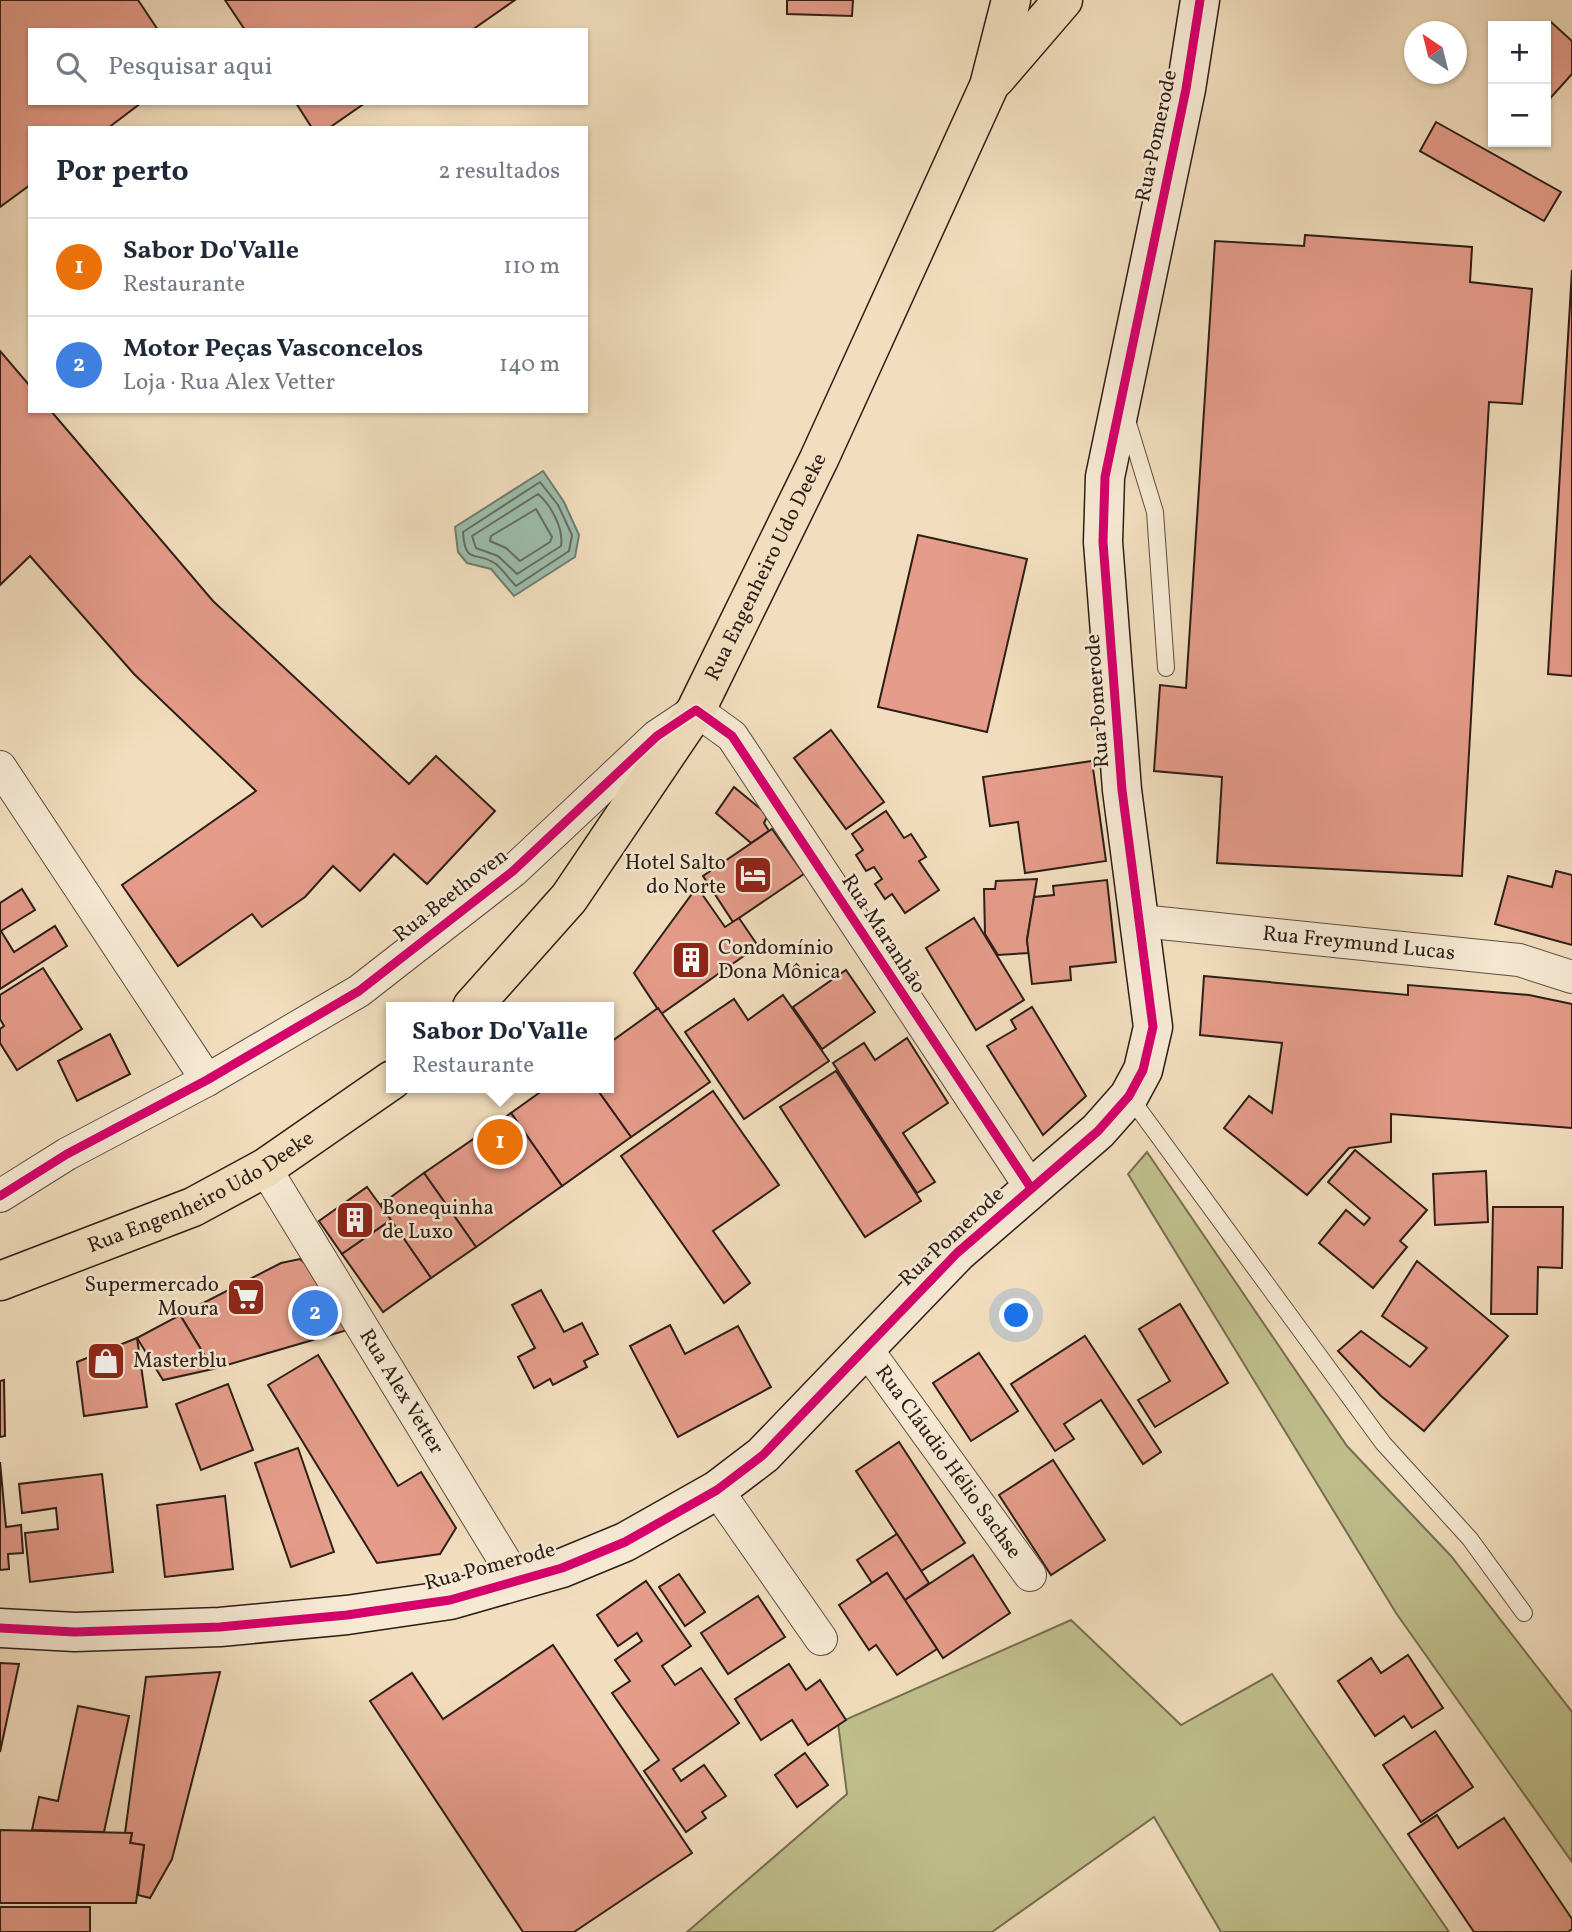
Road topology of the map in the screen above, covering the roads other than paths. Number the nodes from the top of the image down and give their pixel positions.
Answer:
1 (1012, 0) edge
2 (1063, 0) edge
3 (1200, 0) edge
4 (989, 86) junction
5 (1121, 397) junction
6 (1166, 668) dead end
7 (696, 710) junction
8 (0, 766) edge
9 (1141, 921) junction
10 (1572, 977) edge
11 (476, 1002) edge
12 (207, 1080) junction
13 (386, 1083) edge
14 (1129, 1096) junction
15 (265, 1168) junction
16 (1031, 1188) junction
17 (0, 1196) edge
18 (0, 1281) edge
19 (865, 1347) junction
20 (718, 1490) junction
21 (1030, 1575) dead end
22 (517, 1581) junction
23 (1524, 1613) dead end
24 (0, 1628) edge
25 (821, 1639) dead end

1 - 4 main road, Rua Engenheiro Udo Deeke
2 - 4 main road, Rua Engenheiro Udo Deeke
3 - 5 street, Rua Pomerode
4 - 7 main road, Rua Engenheiro Udo Deeke
5 - 6 lane
5 - 9 street, Rua Pomerode
7 - 11 main road, Rua Engenheiro Udo Deeke
7 - 12 street, Rua Beethoven
7 - 16 street, Rua Maranhão
8 - 12 street
9 - 10 street, Rua Freymund Lucas
9 - 14 street, Rua Pomerode
12 - 17 street, Rua Beethoven
13 - 15 main road, Rua Engenheiro Udo Deeke
14 - 16 street, Rua Pomerode
14 - 23 lane
15 - 18 main road, Rua Engenheiro Udo Deeke
15 - 22 street, Rua Alex Vetter
16 - 19 street, Rua Pomerode
19 - 20 street, Rua Pomerode
19 - 21 street, Rua Cláudio Hélio Sachse
20 - 22 street, Rua Pomerode
20 - 25 street
22 - 24 street, Rua Pomerode

